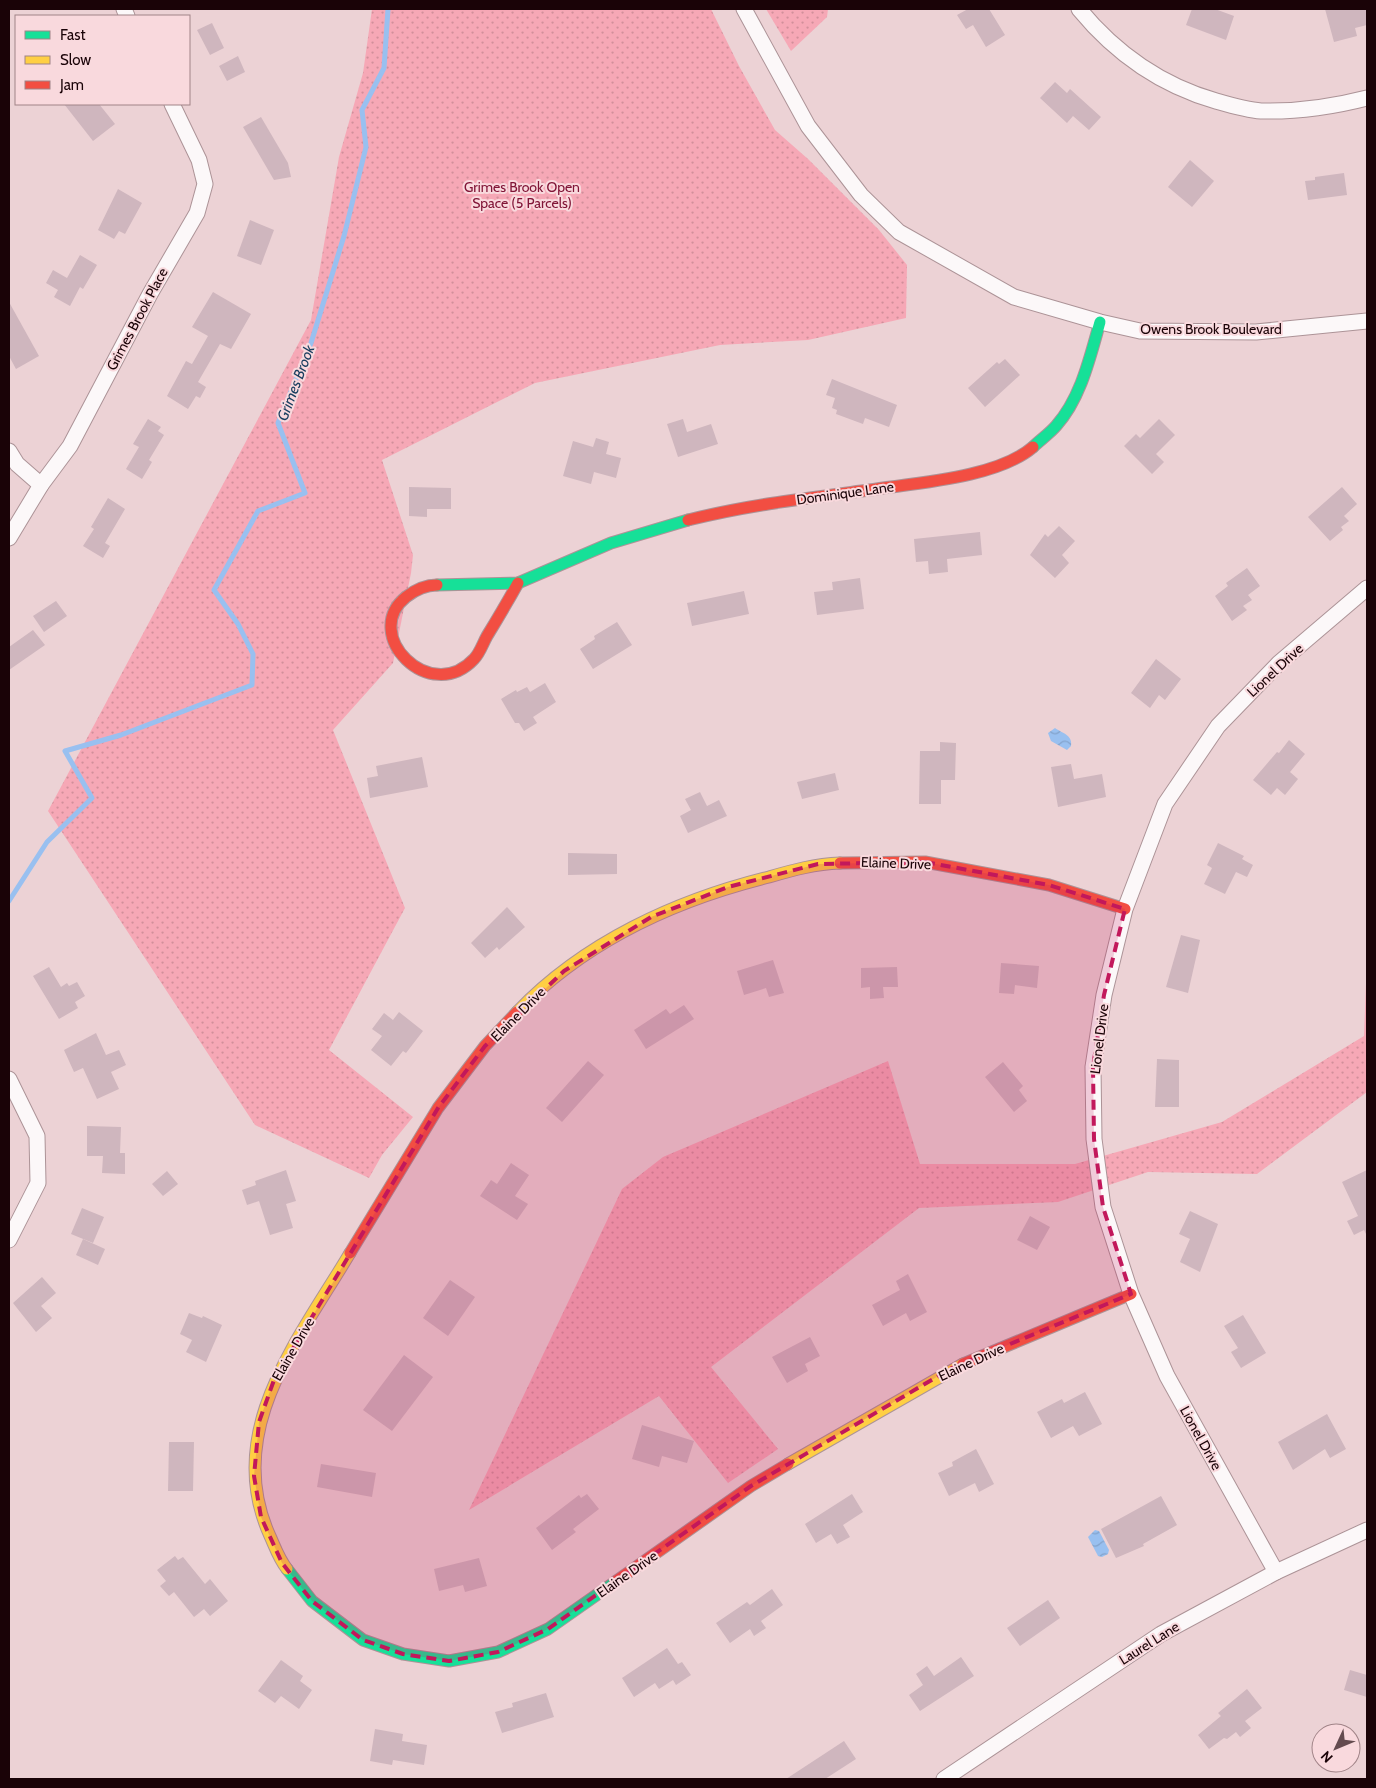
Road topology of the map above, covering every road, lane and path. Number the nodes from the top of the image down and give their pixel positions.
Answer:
1 (744, 9) edge
2 (1079, 9) edge
3 (1367, 98) edge
4 (172, 105) edge
5 (1367, 321) edge
6 (1100, 322) junction
7 (9, 451) edge
8 (41, 485) junction
9 (9, 538) edge
10 (518, 583) junction
11 (1367, 588) edge
12 (1125, 908) junction
13 (9, 1079) edge
14 (9, 1240) edge
15 (1131, 1294) junction
16 (1367, 1530) edge
17 (1276, 1572) junction
18 (944, 1779) edge

1 - 6 street, Owens Brook Boulevard
2 - 3 street
4 - 8 street, Grimes Brook Place
5 - 6 street, Owens Brook Boulevard
6 - 10 street, Dominique Lane
7 - 8 street
8 - 9 street, Grimes Brook Place
10 - 10 street, Dominique Lane
11 - 12 street, Lionel Drive
12 - 15 street, Lionel Drive
12 - 15 street, Elaine Drive
13 - 14 street
15 - 17 street, Lionel Drive
16 - 17 street, Laurel Lane
17 - 18 street, Laurel Lane

